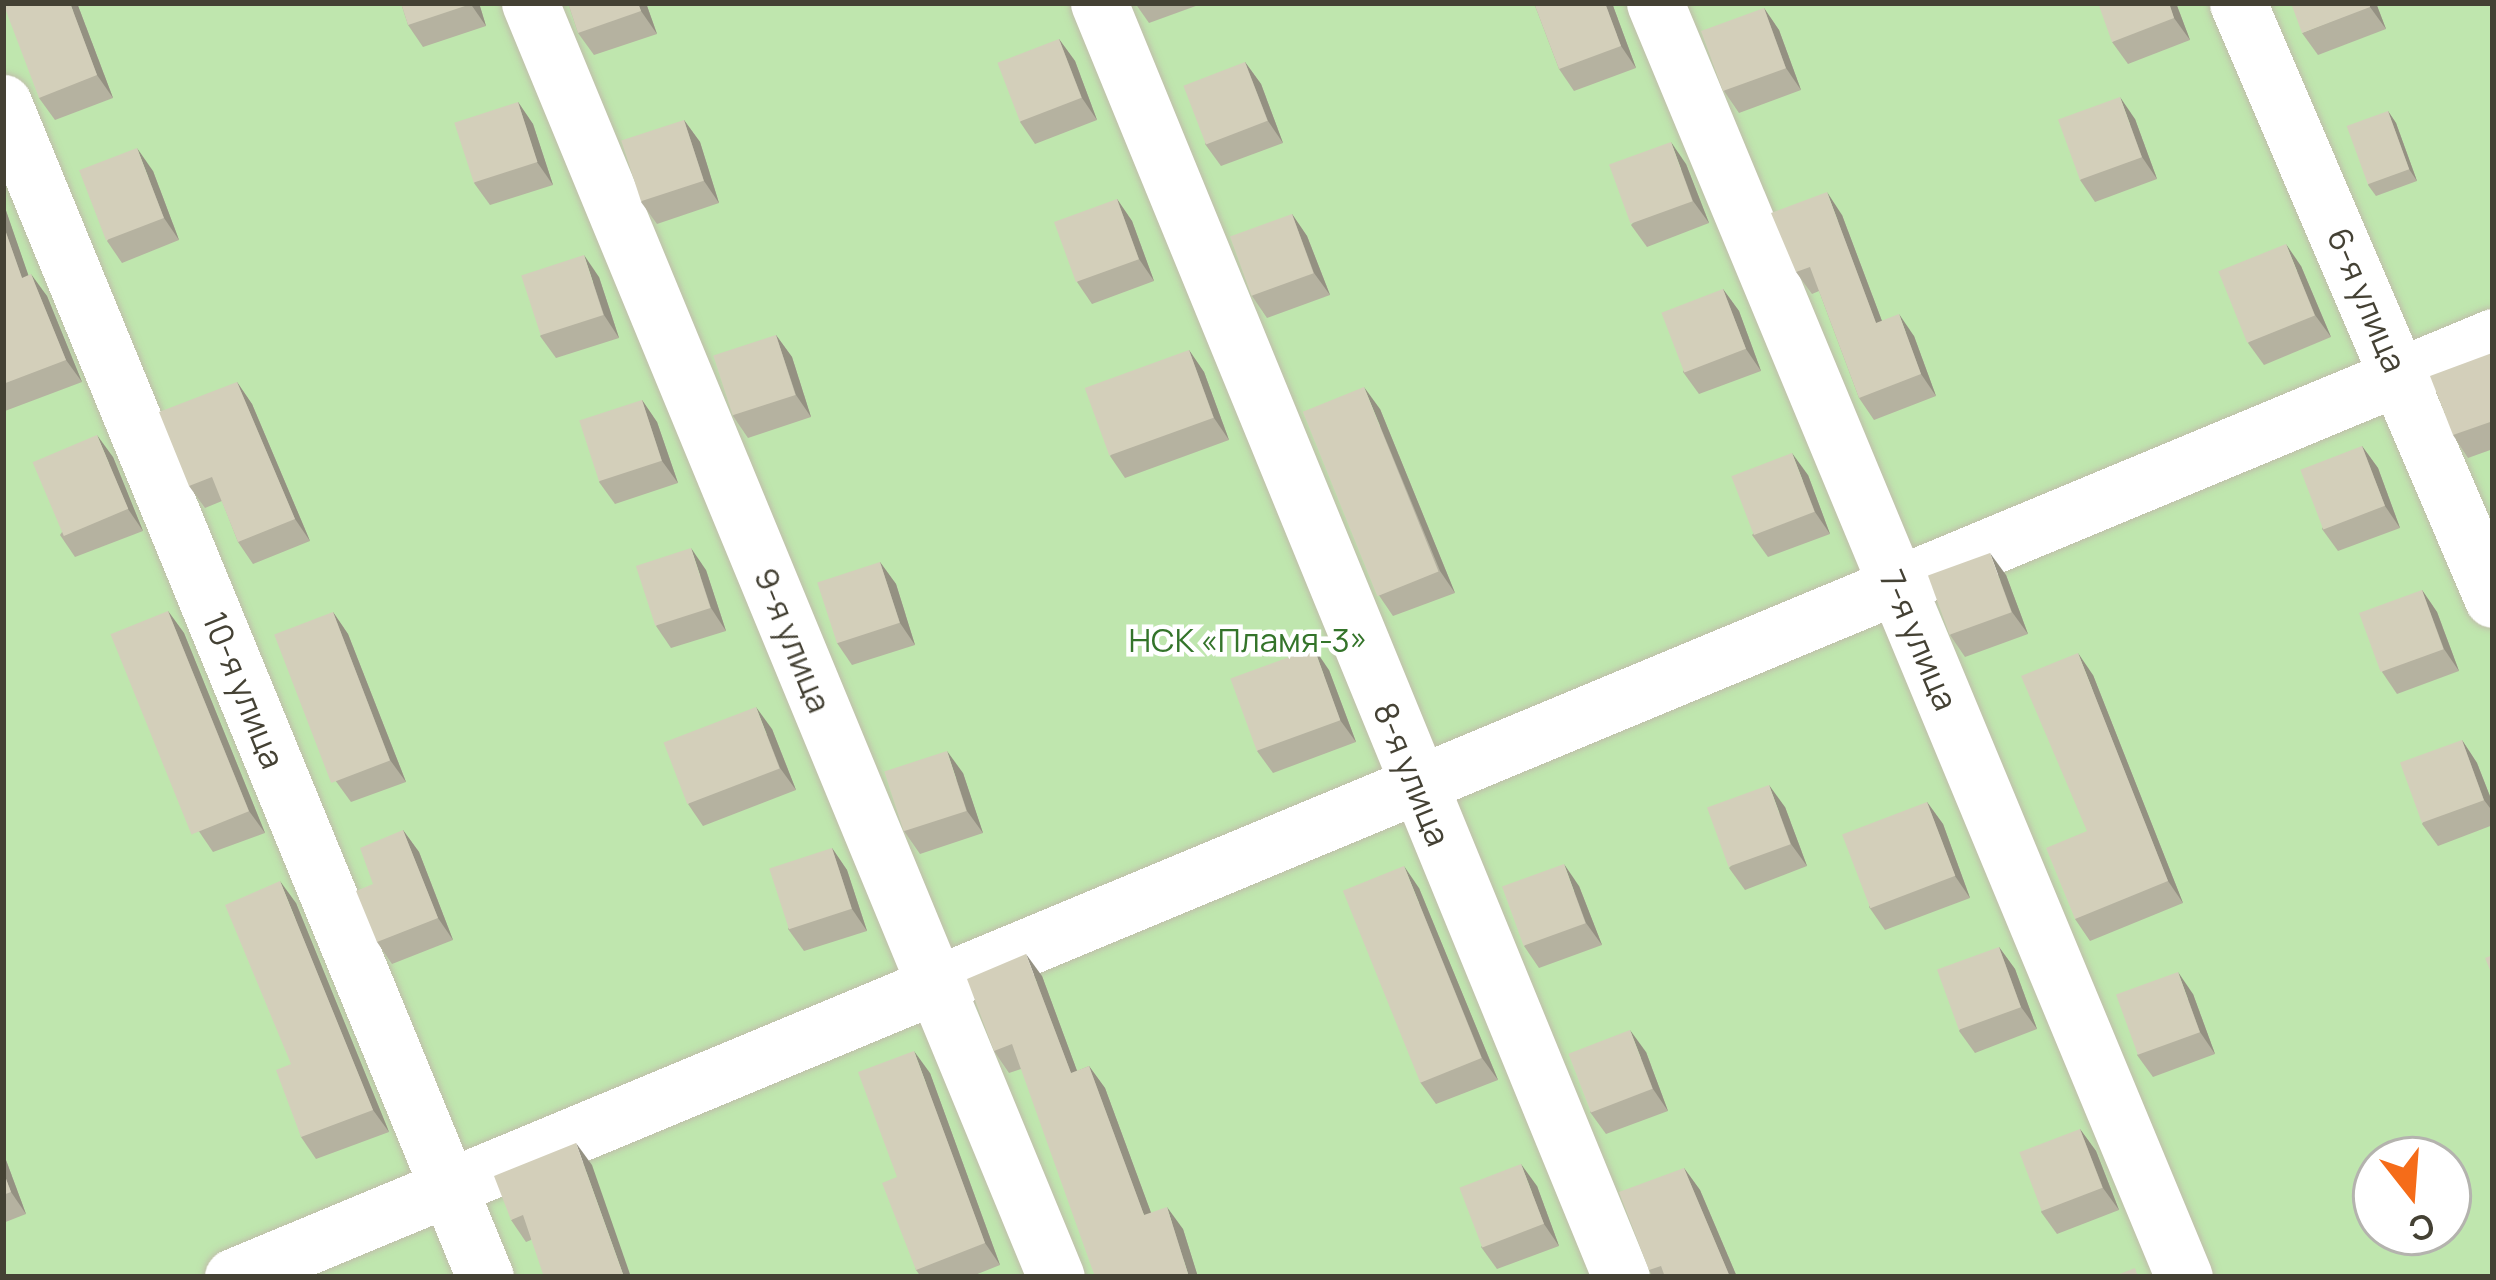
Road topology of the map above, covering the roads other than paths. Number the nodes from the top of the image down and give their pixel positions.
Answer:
1 (530, 3) edge
2 (1099, 3) edge
3 (1655, 3) edge
4 (2237, 3) edge
5 (3, 103) edge
6 (2493, 337) edge
7 (2400, 378) junction
8 (1895, 584) junction
9 (2493, 599) edge
10 (1415, 782) junction
11 (935, 984) junction
12 (446, 1183) junction
13 (233, 1277) edge
14 (485, 1277) edge
15 (1056, 1277) edge
16 (1622, 1277) edge
17 (2184, 1277) edge

1 - 11 street, 9-я улица
2 - 10 street, 8-я улица
3 - 8 street, 7-я улица
4 - 7 street, 6-я улица
5 - 12 street, 10-я улица
6 - 7 street
7 - 8 street
7 - 9 street, 6-я улица
8 - 10 street
8 - 17 street, 7-я улица
10 - 11 street
10 - 16 street, 8-я улица
11 - 12 street
11 - 15 street, 9-я улица
12 - 13 street
12 - 14 street, 10-я улица

